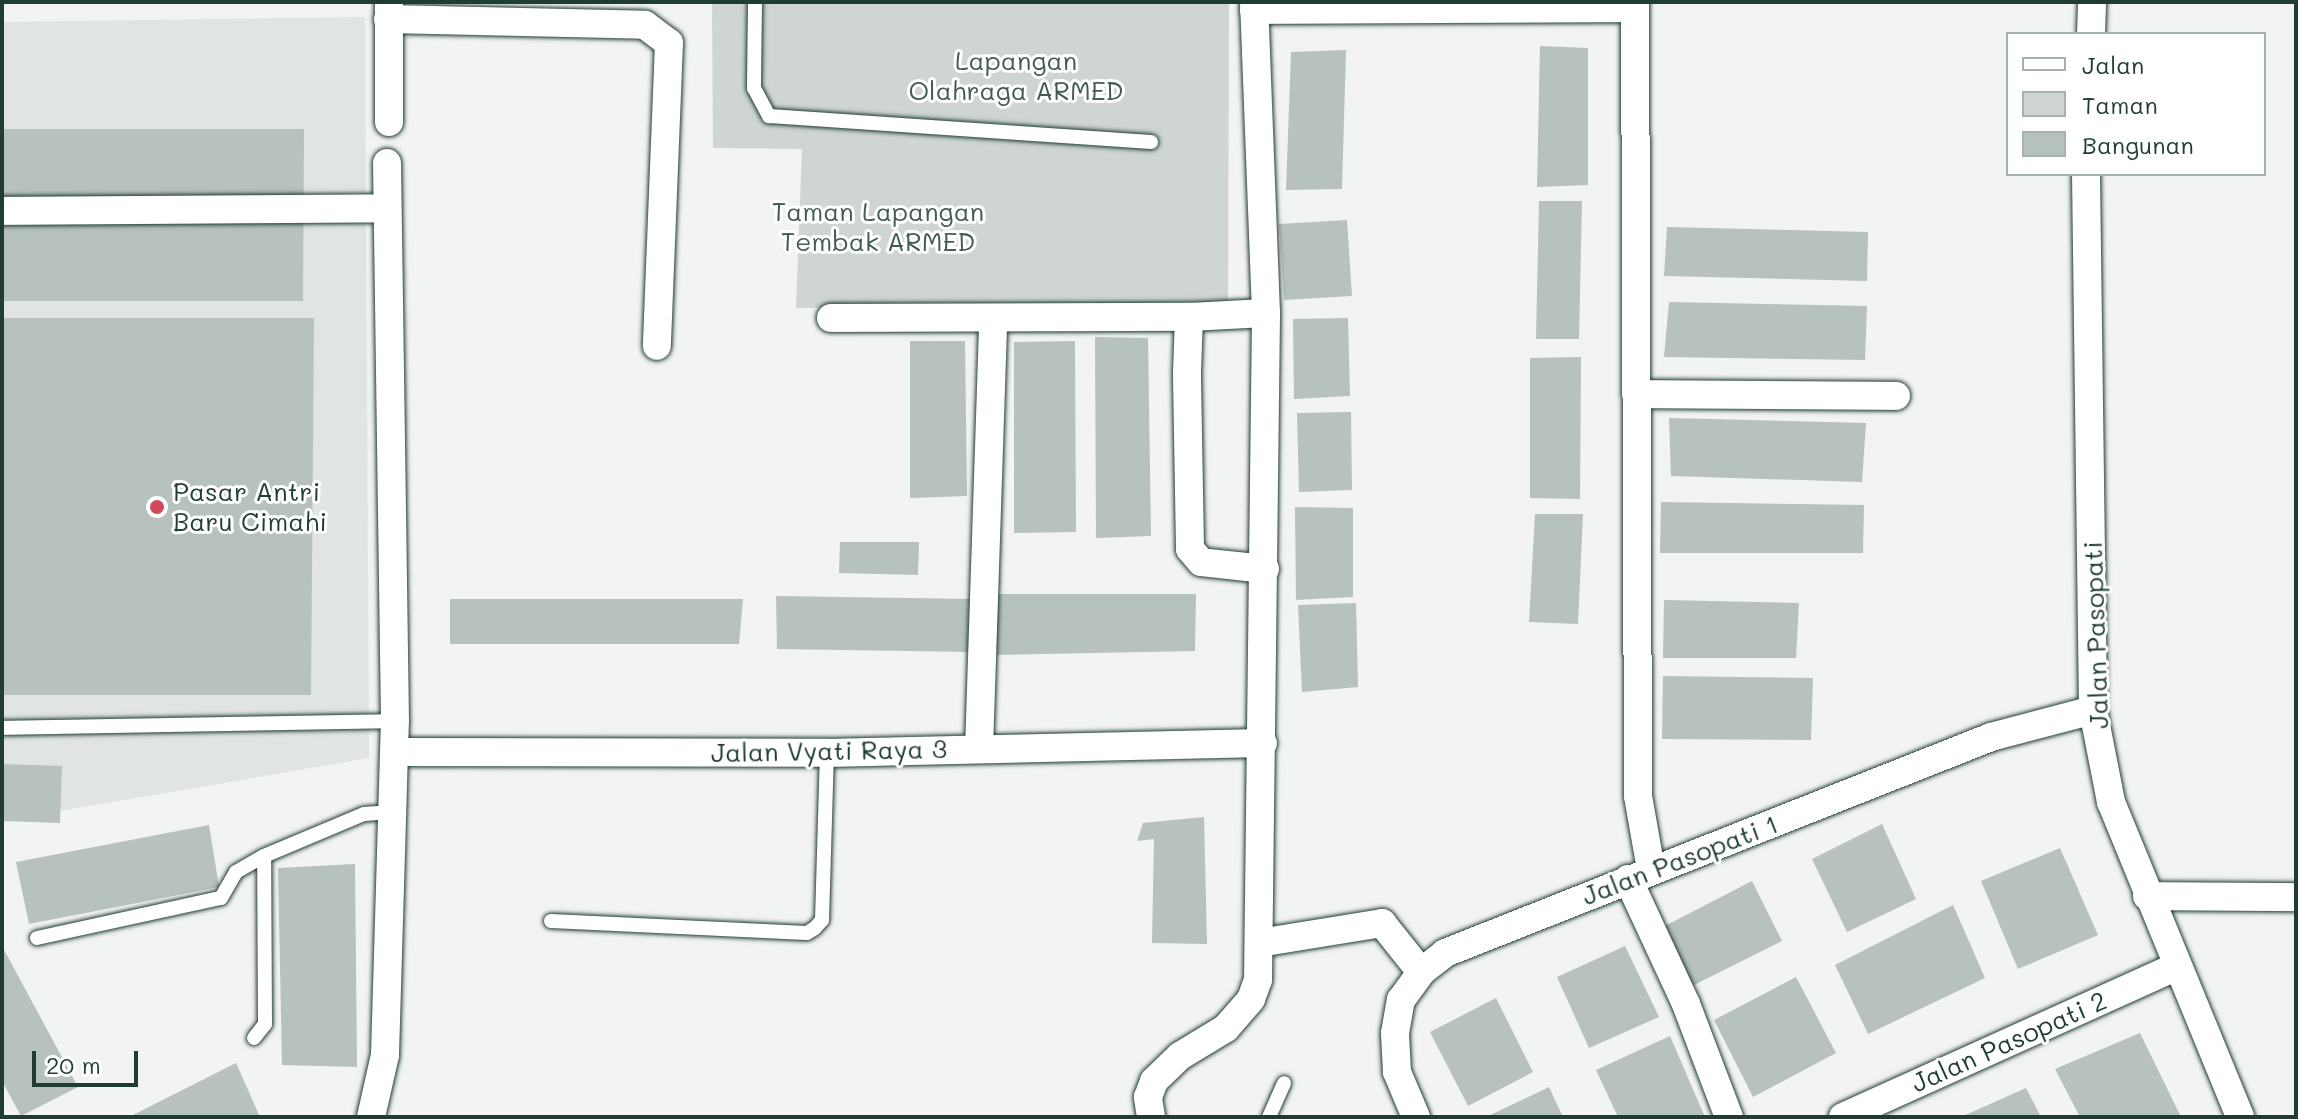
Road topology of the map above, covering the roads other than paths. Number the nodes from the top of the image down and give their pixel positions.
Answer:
1 (755, 2) edge
2 (2092, 2) edge
3 (1635, 5) edge
4 (1254, 6) edge
5 (389, 10) edge
6 (2091, 32) edge
7 (389, 122) dead end
8 (1151, 142) dead end
9 (387, 163) dead end
10 (2086, 176) edge
11 (386, 208) junction
12 (2, 211) edge
13 (1266, 313) junction
14 (1189, 317) junction
15 (831, 318) dead end
16 (993, 318) junction
17 (657, 346) dead end
18 (1636, 394) junction
19 (1896, 396) dead end
20 (1265, 569) junction
21 (2093, 710) junction
22 (395, 721) junction
23 (2, 728) edge
24 (1263, 743) junction
25 (979, 749) junction
26 (394, 752) junction
27 (827, 753) junction
28 (392, 812) junction
29 (264, 856) junction
30 (1639, 875) junction
31 (2147, 896) junction
32 (2296, 897) edge
33 (551, 921) dead end
34 (37, 938) dead end
35 (1259, 943) junction
36 (2175, 967) junction
37 (1421, 972) junction
38 (254, 1038) dead end
39 (1284, 1083) dead end
40 (371, 1117) edge
41 (1151, 1117) edge
42 (1269, 1117) edge
43 (1416, 1117) edge
44 (1729, 1117) edge
45 (1843, 1117) edge
46 (2240, 1117) edge

1 - 8 lane
2 - 6 street
3 - 4 street
3 - 18 street
4 - 13 street
5 - 7 street
5 - 17 street
9 - 11 street
10 - 21 street, Jalan Pasopati
11 - 12 street
11 - 22 street
13 - 14 street
13 - 20 street
14 - 16 street
14 - 20 street
15 - 16 street
16 - 25 street
18 - 19 street
18 - 30 street
20 - 24 street
21 - 30 street, Jalan Pasopati 1
21 - 31 street, Jalan Pasopati
22 - 23 lane
22 - 26 street
24 - 25 street, Jalan Vyati Raya 3
24 - 35 street
25 - 27 street, Jalan Vyati Raya 3
26 - 27 street, Jalan Vyati Raya 3
26 - 28 street
27 - 33 lane
28 - 29 lane
28 - 40 street
29 - 34 lane
29 - 38 lane
30 - 37 street, Jalan Pasopati 1
30 - 44 street
31 - 32 street
31 - 36 street, Jalan Pasopati
35 - 37 street
35 - 41 street
36 - 45 street, Jalan Pasopati 2
36 - 46 street, Jalan Pasopati
37 - 43 street, Jalan Pasopati 1
39 - 42 lane

